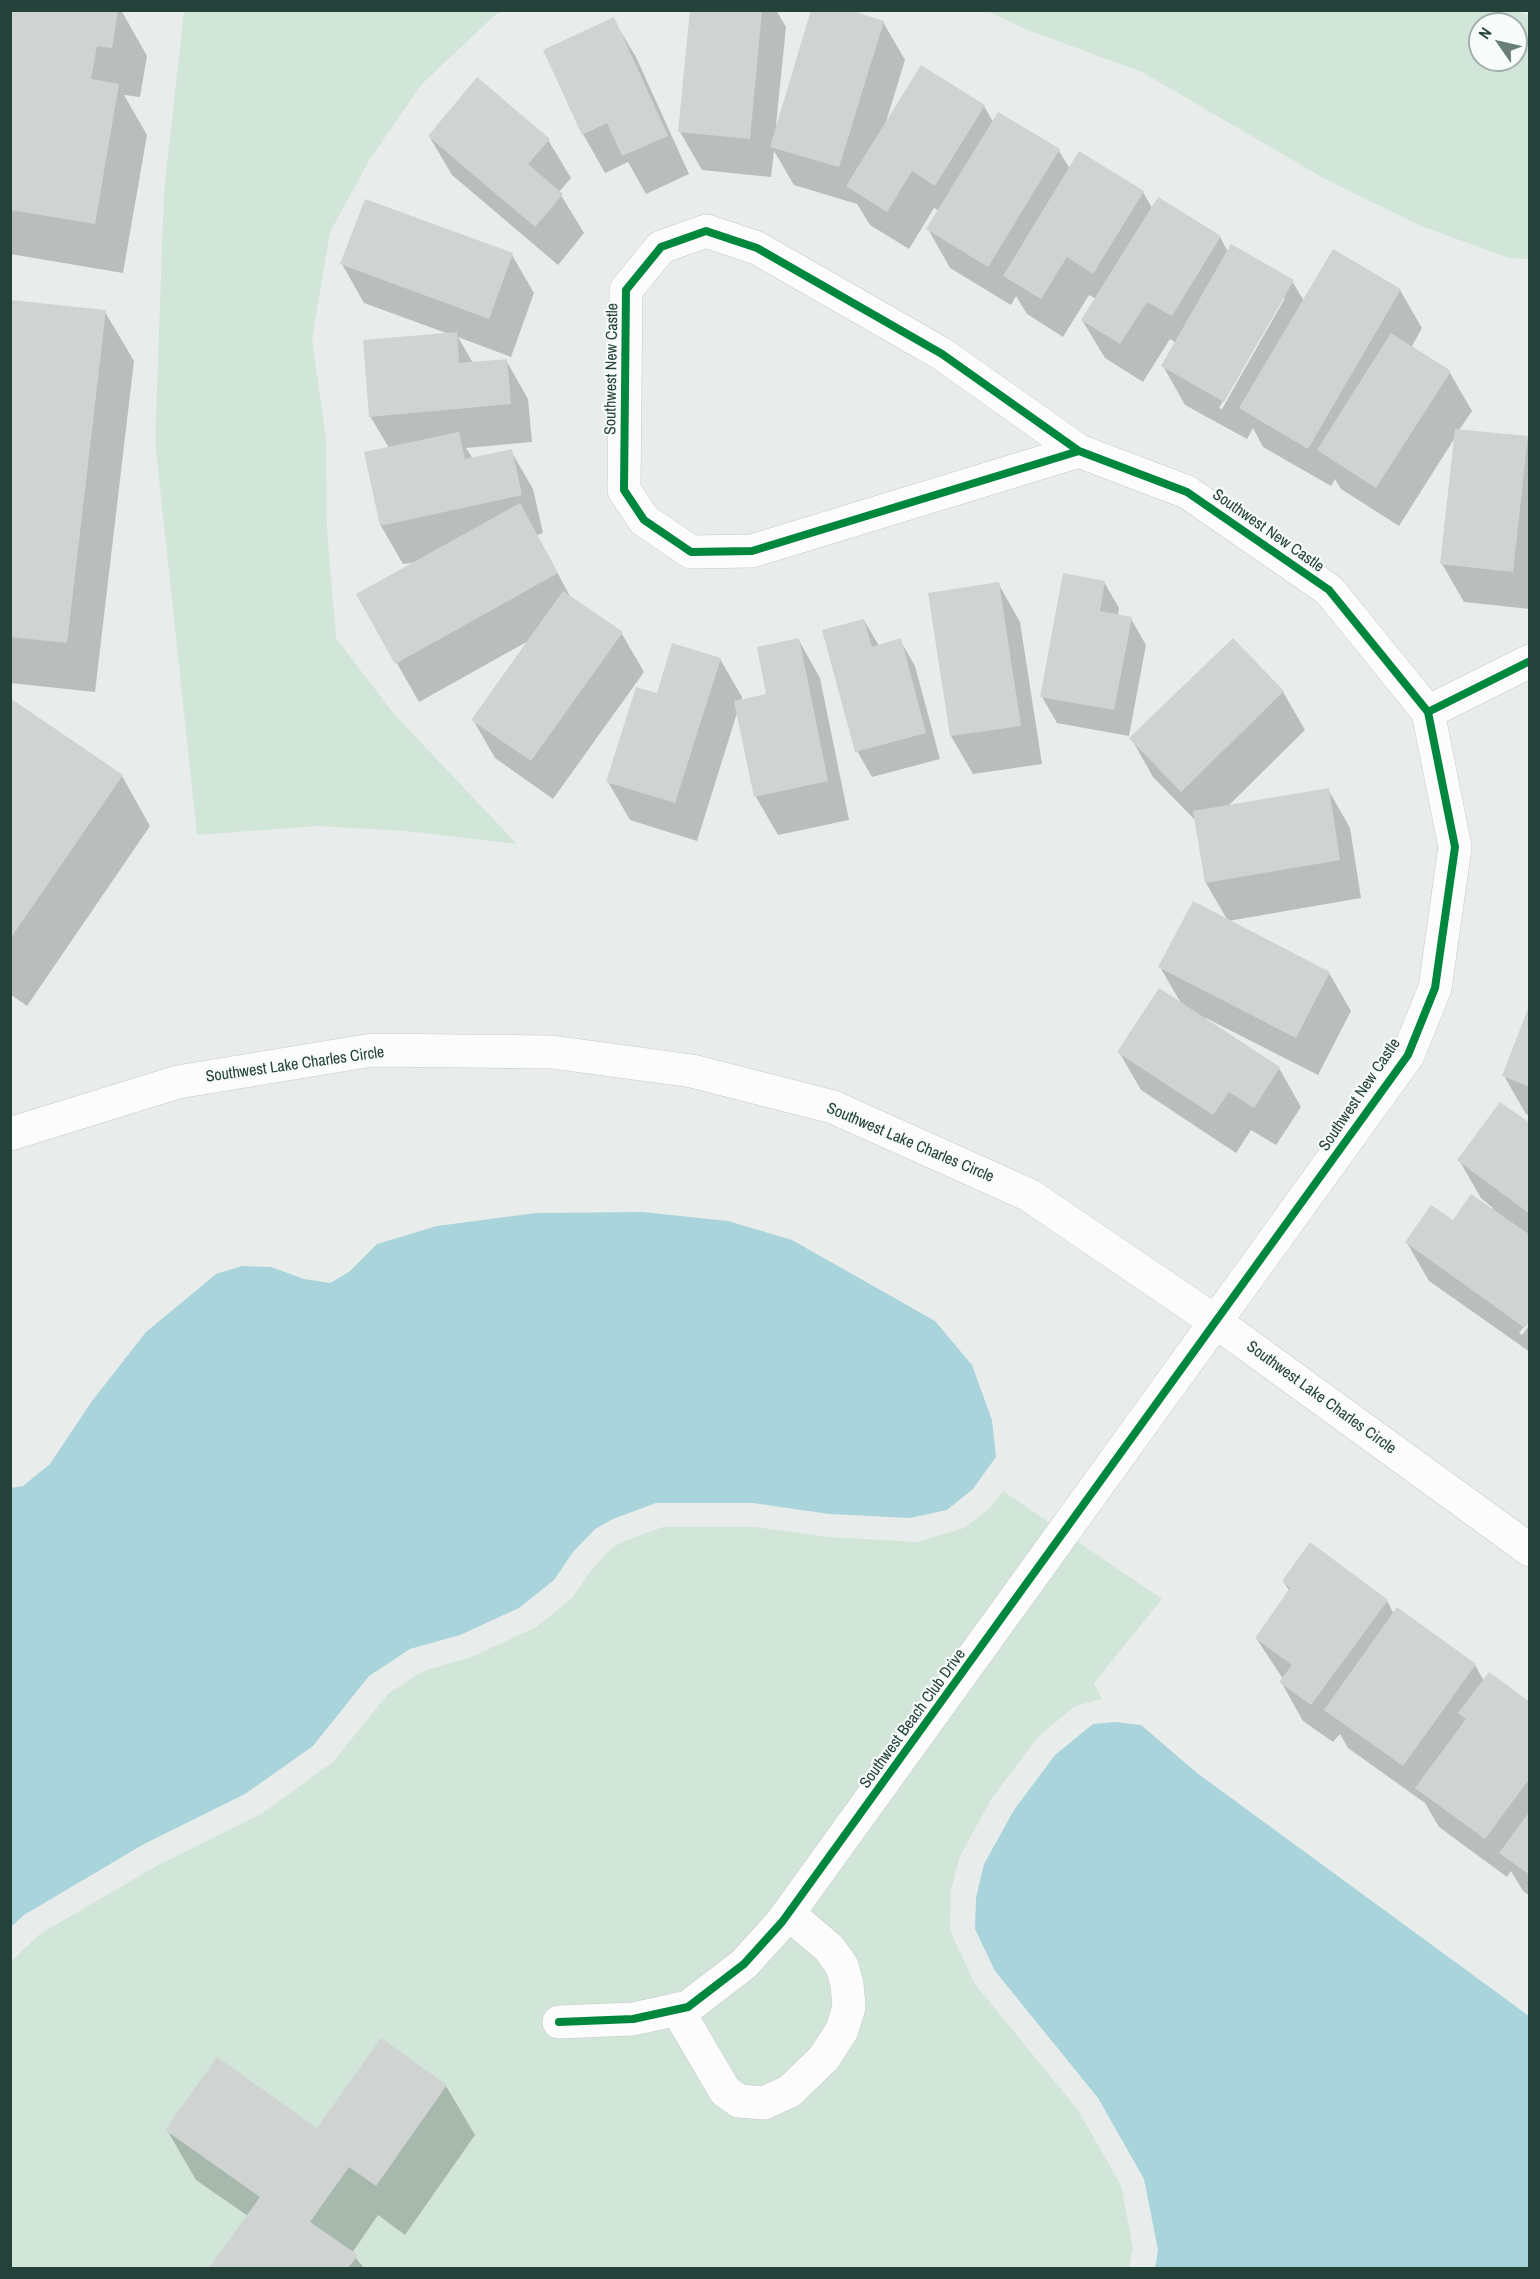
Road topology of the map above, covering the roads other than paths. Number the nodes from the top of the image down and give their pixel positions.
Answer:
1 (1079, 450) junction
2 (1530, 661) edge
3 (1428, 712) junction
4 (10, 1134) edge
5 (1216, 1322) junction
6 (1530, 1550) edge
7 (789, 1914) junction
8 (677, 2009) junction
9 (559, 2022) dead end

1 - 1 street, Southwest New Castle
1 - 3 street, Southwest New Castle
2 - 3 street
3 - 5 street, Southwest New Castle
4 - 5 street, Southwest Lake Charles Circle
5 - 6 street, Southwest Lake Charles Circle
5 - 7 street, Southwest Beach Club Drive
7 - 8 street, Southwest Beach Club Drive
7 - 8 street
8 - 9 street, Southwest Beach Club Drive

